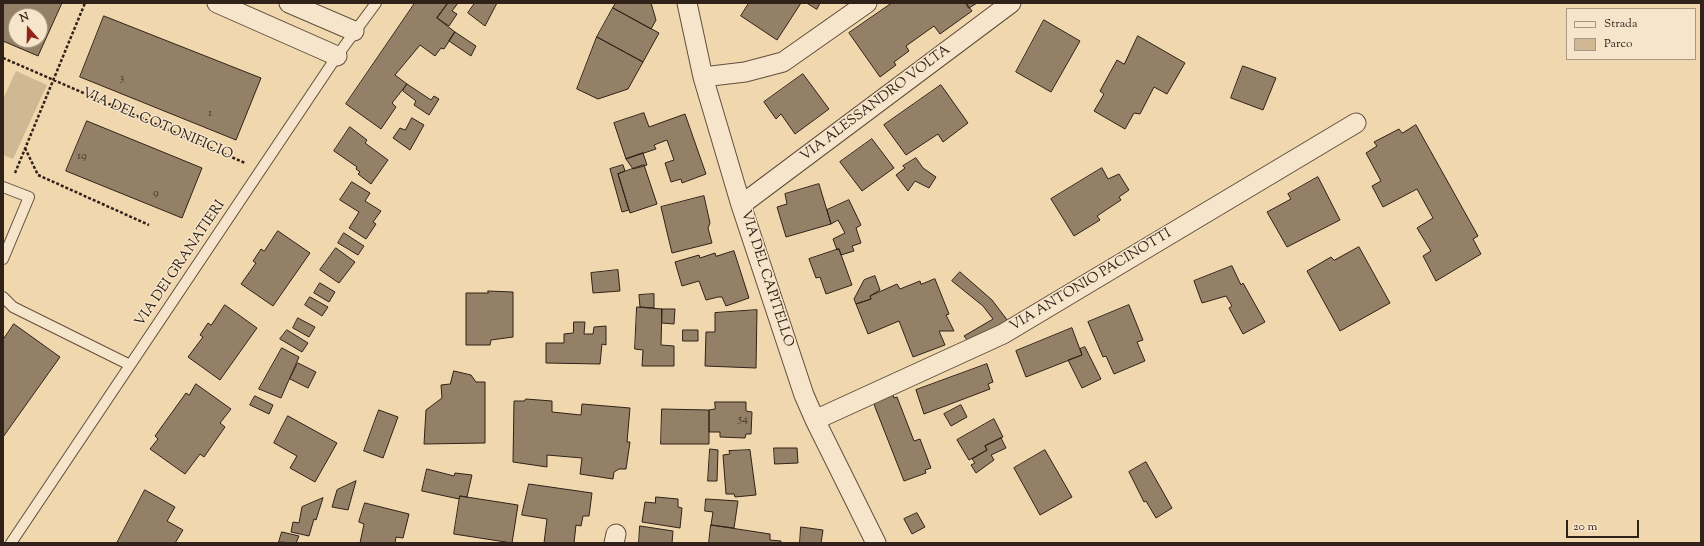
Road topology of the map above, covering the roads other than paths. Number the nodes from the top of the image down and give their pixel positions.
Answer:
1 (216, 3) edge
2 (289, 3) edge
3 (376, 3) edge
4 (687, 3) edge
5 (867, 3) edge
6 (1011, 3) edge
7 (354, 31) junction
8 (337, 56) junction
9 (703, 77) junction
10 (1356, 123) dead end
11 (5, 188) edge
12 (741, 205) junction
13 (3, 259) edge
14 (3, 297) edge
15 (130, 365) junction
16 (815, 420) junction
17 (10, 543) edge
18 (876, 543) edge

1 - 8 street
2 - 7 street
3 - 7 lane, VIA DEI GRANATIERI
4 - 9 street, VIA DEL CAPITELLO
5 - 9 street
6 - 12 street, VIA ALESSANDRO VOLTA
7 - 8 lane, VIA DEI GRANATIERI
8 - 15 lane, VIA DEI GRANATIERI
9 - 12 street, VIA DEL CAPITELLO
10 - 16 street, VIA ANTONIO PACINOTTI
11 - 13 lane
12 - 16 street, VIA DEL CAPITELLO
14 - 15 lane
15 - 17 lane, VIA DEI GRANATIERI
16 - 18 street, VIA DEL CAPITELLO

